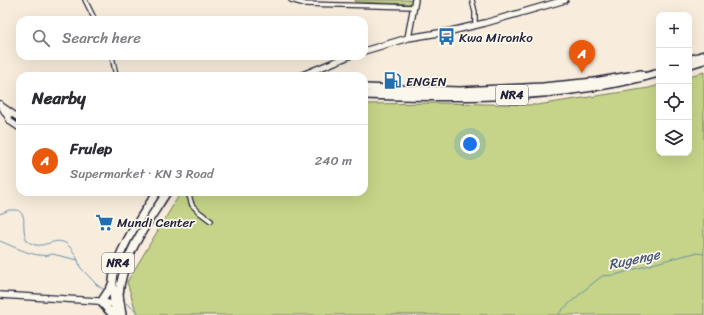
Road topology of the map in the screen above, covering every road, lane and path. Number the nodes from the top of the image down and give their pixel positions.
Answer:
1 (85, 0) edge
2 (291, 0) edge
3 (415, 0) edge
4 (472, 0) edge
5 (562, 1) edge
6 (414, 7) junction
7 (93, 16) edge
8 (476, 26) junction
9 (408, 38) junction
10 (368, 50) edge
11 (704, 55) edge
12 (692, 59) edge
13 (113, 60) edge
14 (339, 60) edge
15 (704, 60) edge
16 (692, 64) edge
17 (656, 70) edge
18 (115, 72) edge
19 (310, 72) edge
20 (656, 75) edge
21 (594, 84) junction
22 (368, 88) edge
23 (368, 95) edge
24 (0, 104) edge
25 (16, 116) edge
26 (16, 125) edge
27 (154, 196) edge
28 (164, 196) edge
29 (189, 196) edge
30 (211, 221) dead end
31 (113, 280) junction
32 (0, 295) edge
33 (101, 301) junction
34 (117, 301) junction
35 (114, 315) edge
36 (122, 315) edge

1 - 7 street
2 - 6 street
3 - 6 main road
4 - 8 street
5 - 8 main road
6 - 9 main road
8 - 9 main road
9 - 10 main road
11 - 12 highway
13 - 18 street
14 - 19 main road
15 - 16 highway
17 - 21 highway, NR4
20 - 21 highway, NR4
21 - 22 highway, NR4
21 - 23 highway, NR4
24 - 25 main road
24 - 26 main road
27 - 31 highway, NR4
28 - 34 highway, NR4
29 - 30 street
31 - 33 highway
31 - 34 highway, NR4
32 - 33 main road
33 - 34 main road
33 - 35 highway
34 - 35 highway, NR4
34 - 36 highway, NR4

